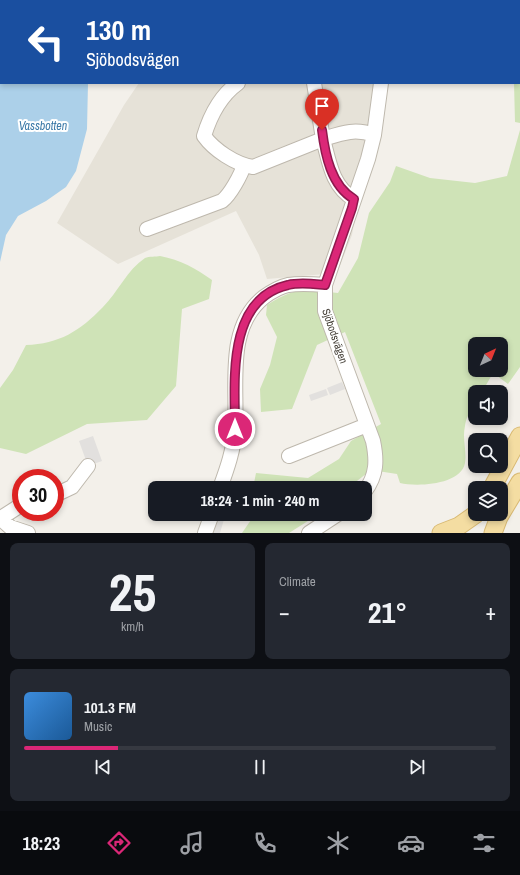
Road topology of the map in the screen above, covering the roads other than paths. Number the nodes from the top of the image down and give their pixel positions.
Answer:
1 (237, 84) edge
2 (314, 84) edge
3 (381, 84) edge
4 (374, 135) junction
5 (323, 139) junction
6 (244, 165) junction
7 (354, 199) junction
8 (147, 229) dead end
9 (325, 285) junction
10 (367, 425) junction
11 (520, 436) edge
12 (289, 456) dead end
13 (88, 466) dead end
14 (222, 481) edge
15 (371, 481) edge
16 (496, 481) edge
17 (520, 482) edge
18 (64, 491) edge
19 (12, 510) edge
20 (0, 518) edge
21 (468, 519) edge
22 (209, 521) edge
23 (327, 521) edge
24 (20, 532) edge
25 (205, 533) edge
26 (309, 533) edge
27 (441, 533) edge
28 (493, 533) edge

1 - 6 street
2 - 5 street
3 - 4 street, Sjöbodsvägen
4 - 5 street
4 - 7 street, Sjöbodsvägen
5 - 6 street
5 - 7 street
6 - 8 street
7 - 9 street, Sjöbodsvägen
9 - 10 street, Sjöbodsvägen
9 - 14 street
10 - 12 street
10 - 15 street, Sjöbodsvägen
11 - 16 main road
13 - 18 street
17 - 28 main road
19 - 20 street
20 - 24 street
21 - 27 main road
22 - 25 street
23 - 26 street

